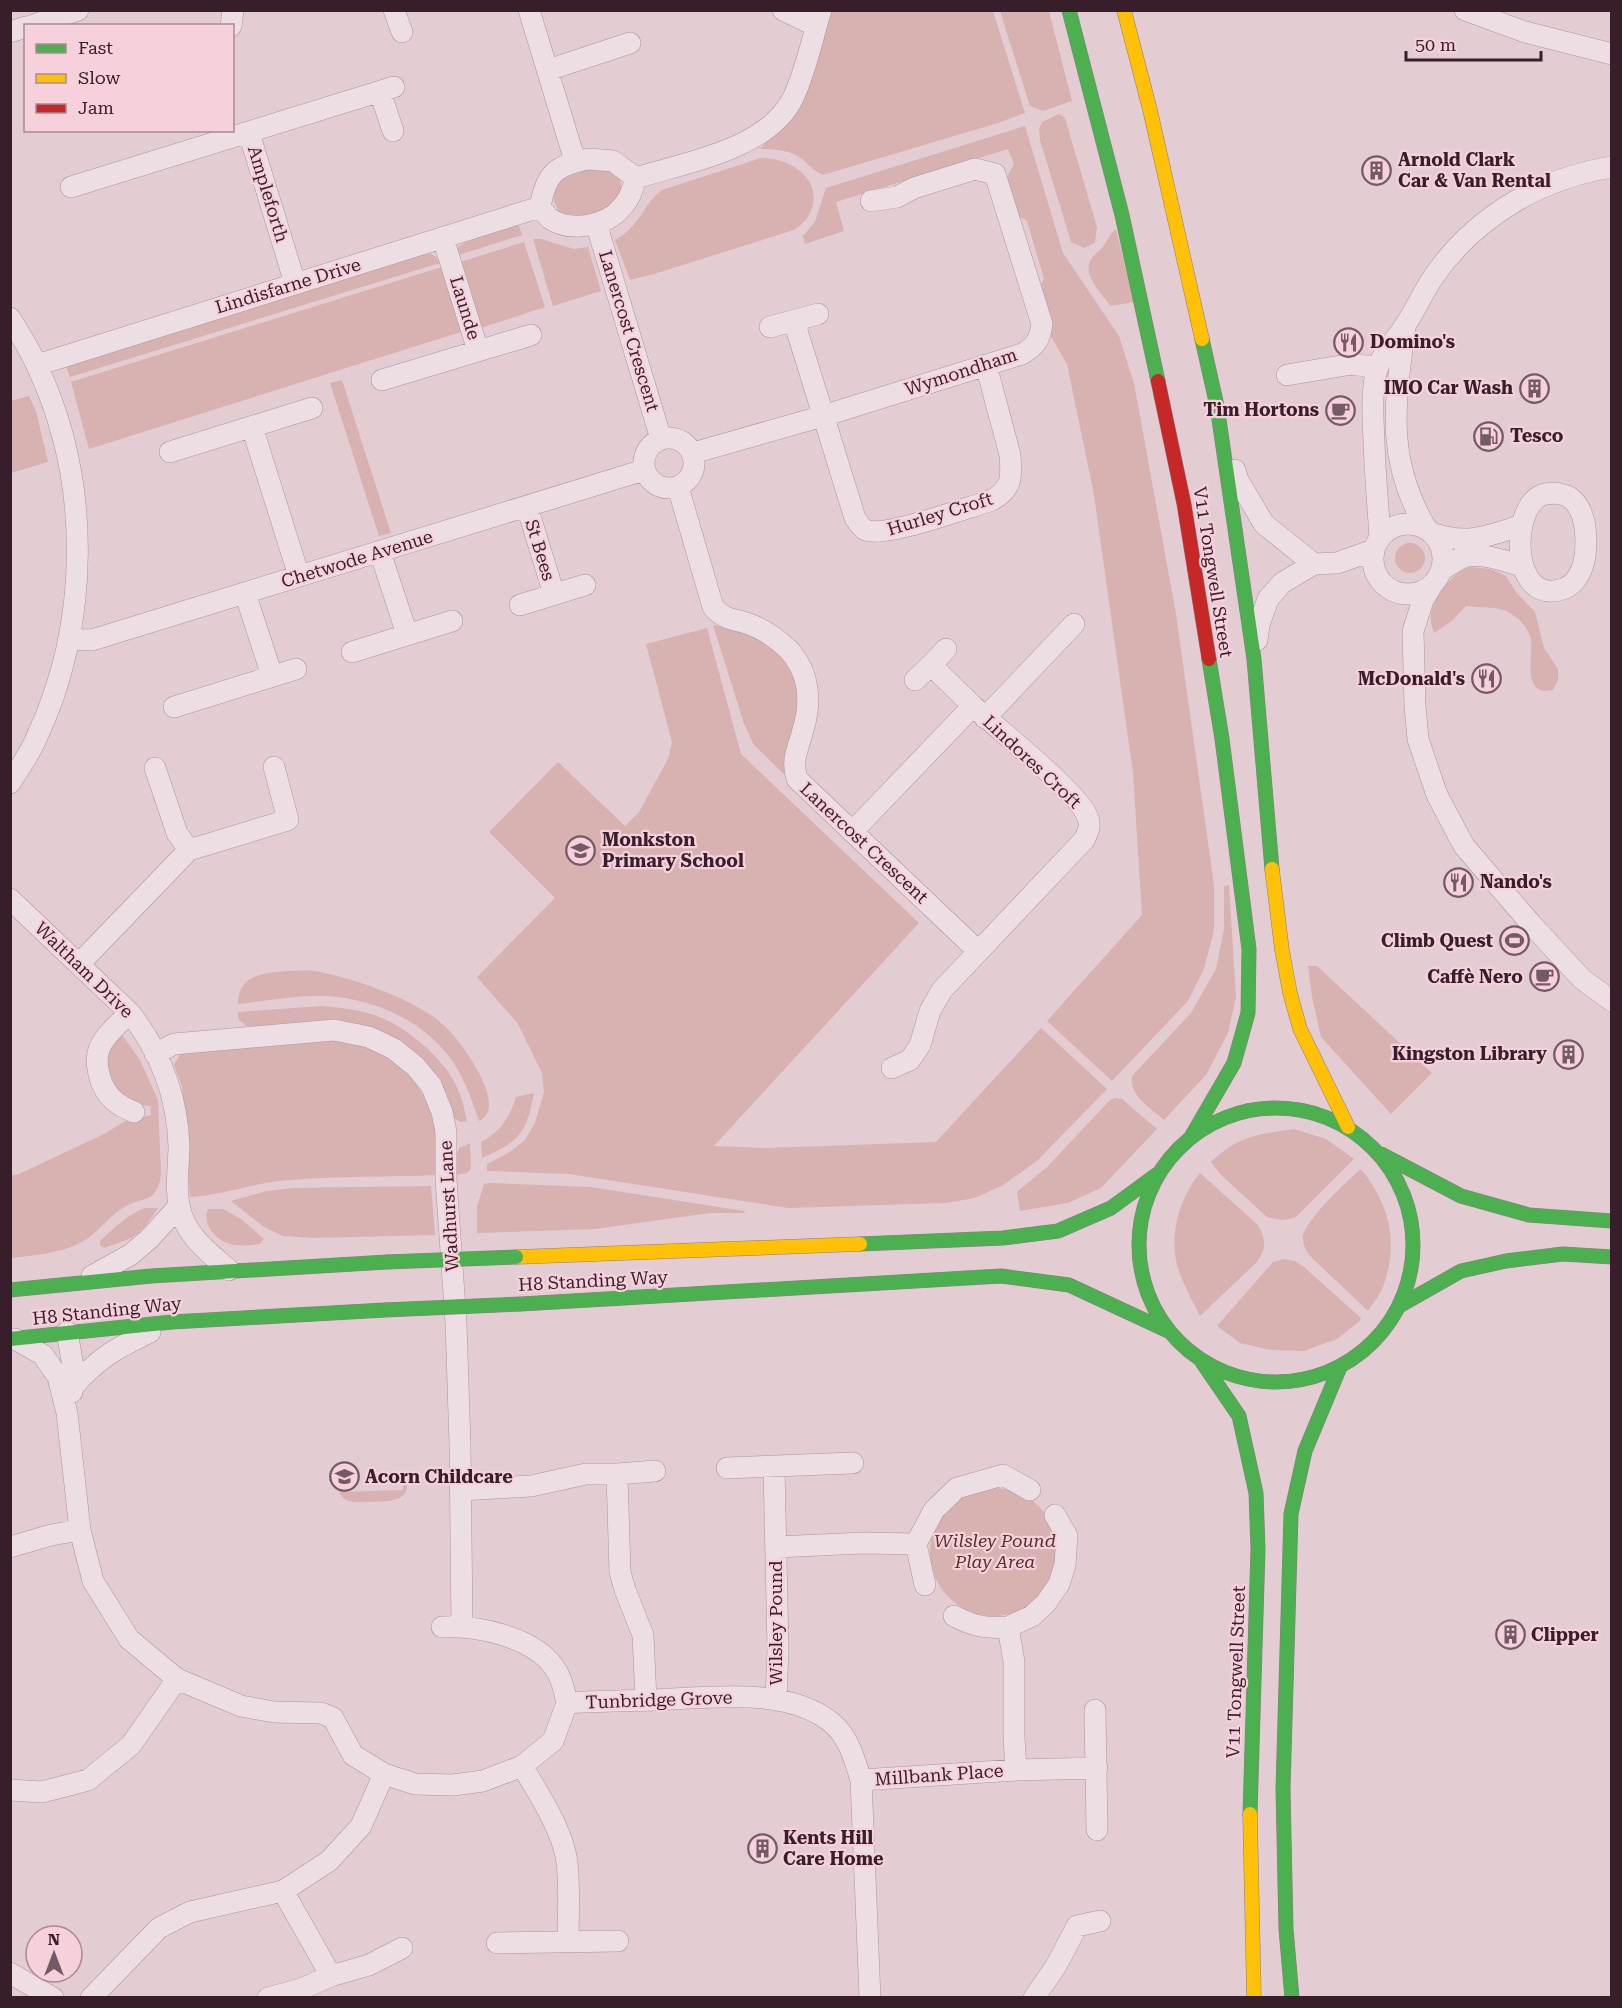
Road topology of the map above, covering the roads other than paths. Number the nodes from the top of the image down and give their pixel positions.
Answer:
1 (78, 10) edge
2 (394, 10) edge
3 (529, 10) edge
4 (783, 10) edge
5 (1069, 10) edge
6 (1124, 10) edge
7 (1465, 10) edge
8 (818, 18) edge
9 (1142, 20) dead end
10 (37, 24) edge
11 (402, 32) dead end
12 (630, 44) dead end
13 (1136, 53) junction
14 (1611, 54) edge
15 (548, 70) junction
16 (393, 131) dead end
17 (249, 133) junction
18 (575, 161) junction
19 (1611, 167) edge
20 (636, 178) junction
21 (71, 187) dead end
22 (871, 201) dead end
23 (540, 207) junction
24 (596, 223) junction
25 (443, 238) junction
26 (296, 283) junction
27 (818, 314) dead end
28 (10, 318) edge
29 (794, 321) junction
30 (1405, 326) junction
31 (770, 327) dead end
32 (531, 335) dead end
33 (478, 351) junction
34 (37, 364) junction
35 (986, 365) junction
36 (1378, 368) junction
37 (1287, 375) dead end
38 (382, 380) dead end
39 (1217, 406) junction
40 (312, 408) dead end
41 (823, 416) junction
42 (252, 427) junction
43 (661, 439) junction
44 (170, 452) dead end
45 (693, 453) junction
46 (644, 470) junction
47 (678, 487) junction
48 (527, 507) junction
49 (1522, 525) junction
50 (1430, 531) junction
51 (1377, 544) junction
52 (380, 552) junction
53 (1337, 563) junction
54 (1314, 564) junction
55 (1522, 566) junction
56 (299, 576) junction
57 (1436, 578) junction
58 (585, 585) dead end
59 (1387, 586) junction
60 (246, 593) junction
61 (554, 594) junction
62 (520, 605) dead end
63 (452, 621) dead end
64 (1074, 624) dead end
65 (1413, 631) junction
66 (407, 634) junction
67 (69, 639) junction
68 (946, 649) dead end
69 (352, 652) dead end
70 (1254, 659) junction
71 (931, 665) junction
72 (296, 669) dead end
73 (272, 676) junction
74 (915, 680) dead end
75 (174, 707) dead end
76 (979, 712) junction
77 (274, 767) dead end
78 (155, 768) dead end
79 (10, 783) edge
80 (852, 832) junction
81 (189, 850) junction
82 (10, 899) edge
83 (978, 951) junction
84 (79, 964) junction
85 (1611, 1001) edge
86 (130, 1013) junction
87 (155, 1054) junction
88 (892, 1068) dead end
89 (134, 1112) dead end
90 (1348, 1127) junction
91 (1191, 1137) junction
92 (1379, 1154) junction
93 (1160, 1171) junction
94 (179, 1206) junction
95 (1611, 1221) edge
96 (1611, 1257) edge
97 (228, 1270) junction
98 (83, 1281) junction
99 (10, 1290) edge
100 (1401, 1305) junction
101 (172, 1322) junction
102 (1168, 1331) junction
103 (67, 1332) junction
104 (12, 1339) edge
105 (1201, 1361) junction
106 (1340, 1367) junction
107 (72, 1388) junction
108 (67, 1413) junction
109 (853, 1464) dead end
110 (774, 1467) junction
111 (727, 1468) dead end
112 (655, 1471) dead end
113 (617, 1474) junction
114 (461, 1490) junction
115 (1030, 1490) dead end
116 (1055, 1515) dead end
117 (80, 1530) junction
118 (916, 1544) junction
119 (10, 1547) edge
120 (776, 1547) junction
121 (925, 1585) dead end
122 (954, 1616) dead end
123 (1008, 1627) junction
124 (177, 1679) junction
125 (646, 1700) junction
126 (776, 1700) junction
127 (567, 1703) junction
128 (1095, 1710) dead end
129 (522, 1766) junction
130 (1097, 1768) junction
131 (1016, 1770) junction
132 (384, 1774) junction
133 (861, 1780) junction
134 (10, 1790) edge
135 (1097, 1830) dead end
136 (283, 1891) junction
137 (1100, 1921) dead end
138 (618, 1941) dead end
139 (568, 1942) junction
140 (497, 1943) dead end
141 (402, 1948) dead end
142 (10, 1973) edge
143 (331, 1976) junction
144 (53, 1998) edge
145 (91, 1998) edge
146 (268, 1998) edge
147 (870, 1998) edge
148 (1034, 1998) edge
149 (1254, 1998) edge
150 (1292, 1998) edge

1 - 10 street
2 - 11 street
3 - 15 street
4 - 8 street
5 - 91 highway, V11 Tongwell Street
6 - 13 highway, V11 Tongwell Street
7 - 14 street
8 - 20 street
9 - 13 highway
12 - 15 street
13 - 39 highway, V11 Tongwell Street
15 - 18 street
16 - 17 street, Ampleforth
17 - 21 street
17 - 26 street, Ampleforth
18 - 20 street
18 - 23 street
19 - 30 street
20 - 24 street
22 - 35 street, Wymondham
23 - 24 street
23 - 25 street, Lindisfarne Drive
24 - 43 street, Lanercost Crescent
25 - 26 street, Lindisfarne Drive
25 - 33 street, Launde
26 - 34 street, Lindisfarne Drive
27 - 29 street
28 - 34 street
29 - 31 street
29 - 41 street
30 - 36 street
30 - 50 street
32 - 33 street
33 - 38 street, Launde
34 - 67 street
35 - 41 street, Wymondham
35 - 41 street, Hurley Croft
36 - 37 street
36 - 51 street
39 - 54 street
39 - 70 highway, V11 Tongwell Street
40 - 42 street
41 - 45 street, Wymondham
42 - 44 street
42 - 56 street
43 - 45 street
43 - 46 street
45 - 47 street
46 - 47 street
46 - 48 street, Chetwode Avenue
47 - 80 street, Lanercost Crescent
48 - 52 street, Chetwode Avenue
48 - 61 street, St Bees
49 - 50 street
49 - 55 street
49 - 55 street
50 - 51 street
50 - 57 street
51 - 53 street
51 - 59 street
52 - 56 street, Chetwode Avenue
52 - 66 street
53 - 54 street
53 - 59 street
54 - 70 street
55 - 57 street
56 - 60 street, Chetwode Avenue
57 - 59 street
57 - 65 street
58 - 61 street, St Bees
59 - 65 street
60 - 67 street, Chetwode Avenue
60 - 73 street
61 - 62 street, St Bees
63 - 66 street
64 - 76 street
65 - 85 street
66 - 69 street
67 - 79 street
68 - 71 street
70 - 90 highway, V11 Tongwell Street
71 - 74 street
71 - 76 street
72 - 73 street
73 - 75 street
76 - 80 street, Lindores Croft
76 - 83 street, Lindores Croft
77 - 81 street
78 - 81 street
80 - 83 street, Lanercost Crescent
81 - 84 street
82 - 84 street, Waltham Drive
83 - 88 street
84 - 86 street, Waltham Drive
86 - 87 street, Waltham Drive
86 - 89 street
87 - 94 street, Waltham Drive
87 - 114 street, Wadhurst Lane
90 - 91 highway
90 - 92 highway
91 - 93 highway
92 - 95 highway
92 - 100 highway
93 - 97 highway, H8 Standing Way, bridge
93 - 102 highway
94 - 97 street
94 - 98 street
96 - 100 highway
97 - 98 highway, H8 Standing Way
98 - 99 highway, H8 Standing Way
100 - 106 highway
101 - 102 highway, H8 Standing Way, bridge
101 - 103 highway, H8 Standing Way
101 - 107 street
102 - 105 highway
103 - 104 highway, H8 Standing Way
103 - 107 street, Tunbridge Grove
104 - 108 street, Tunbridge Grove
105 - 106 highway
105 - 149 highway, V11 Tongwell Street
106 - 150 highway
107 - 108 street, Tunbridge Grove
108 - 117 street, Tunbridge Grove
109 - 110 street
110 - 111 street
110 - 120 street, Wilsley Pound
112 - 113 street
113 - 114 street
113 - 125 street
114 - 127 street, Wadhurst Lane
115 - 118 street
116 - 123 street
117 - 119 street
117 - 124 street, Tunbridge Grove
118 - 120 street, Wilsley Pound
118 - 121 street
120 - 126 street, Wilsley Pound
122 - 123 street
123 - 131 street, Millbank Place
124 - 132 street, Tunbridge Grove
124 - 134 street
125 - 126 street, Tunbridge Grove
125 - 127 street, Tunbridge Grove
126 - 133 street, Tunbridge Grove
127 - 129 street, Tunbridge Grove
128 - 130 street
129 - 132 street, Tunbridge Grove
129 - 139 street
130 - 131 street, Millbank Place
130 - 135 street
131 - 133 street, Millbank Place
132 - 136 street
133 - 147 street, Tunbridge Grove
136 - 143 street
136 - 145 street
137 - 148 street
138 - 139 street
139 - 140 street
141 - 143 street
142 - 144 street
143 - 146 street

